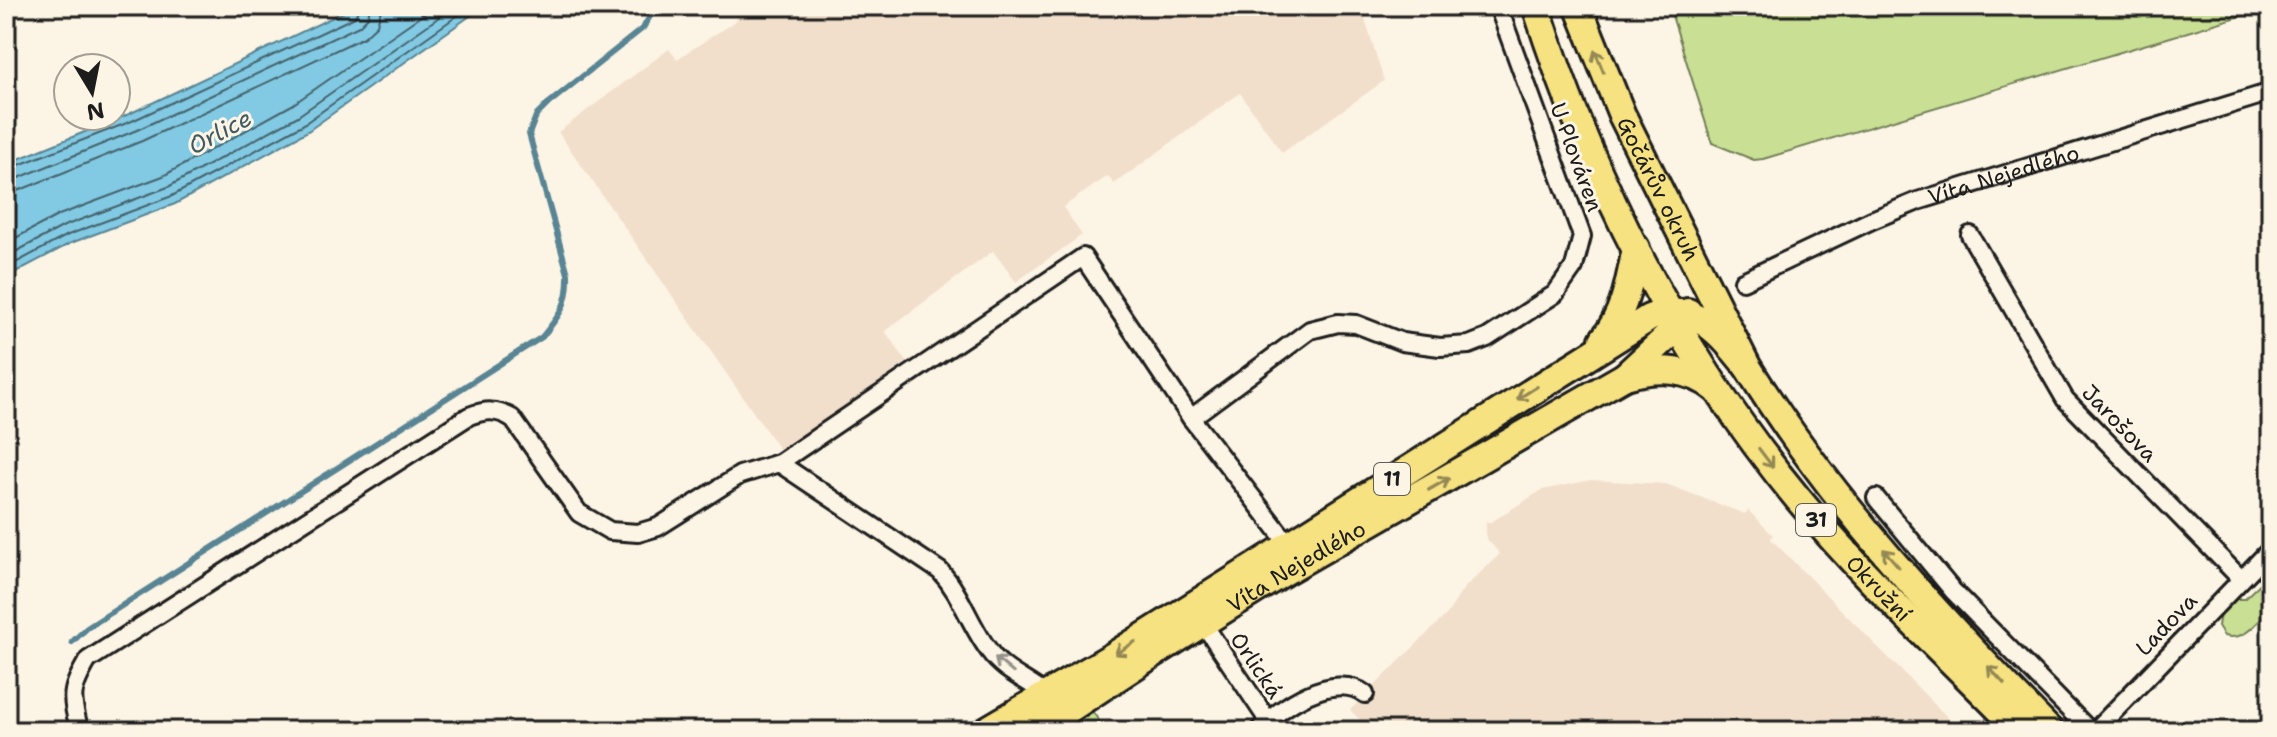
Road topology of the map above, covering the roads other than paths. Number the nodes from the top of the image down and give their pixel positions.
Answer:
1 (1498, 6) edge
2 (1536, 6) edge
3 (1578, 6) edge
4 (2271, 92) edge
5 (1970, 235) dead end
6 (1636, 248) junction
7 (1689, 251) junction
8 (1743, 281) dead end
9 (1679, 318) junction
10 (1592, 351) junction
11 (1747, 366) junction
12 (1633, 370) junction
13 (1721, 394) junction
14 (1191, 418) junction
15 (779, 463) junction
16 (1876, 498) dead end
17 (1289, 545) junction
18 (2271, 549) edge
19 (2241, 579) junction
20 (1203, 623) junction
21 (1365, 694) dead end
22 (1046, 695) junction
23 (1267, 727) edge
24 (80, 731) edge
25 (985, 731) edge
26 (1036, 731) edge
27 (2021, 731) edge
28 (2050, 731) edge
29 (2092, 731) edge

1 - 14 street, U Plováren
2 - 6 main road, Gočárův okruh / 31
7 -> 3 main road, Gočárův okruh / 31
4 - 8 street, Víta Nejedlého
5 - 19 street, Jarošova
6 - 9 main road, Gočárův okruh / 31
6 - 10 main road
7 - 9 main road
7 - 11 main road, Gočárův okruh / 31
9 - 10 main road, Víta Nejedlého / 11
9 - 11 main road
9 - 12 main road, Víta Nejedlého
9 - 13 main road, Okružní / 31
10 -> 17 main road, Víta Nejedlého / 11
28 -> 11 main road, Okružní / 31
12 - 13 main road
20 -> 12 main road, Víta Nejedlého / 11
13 -> 27 main road, Okružní / 31
14 - 15 street, Víta Nejedlého
14 - 17 street, Víta Nejedlého
22 -> 15 street
15 - 24 street, Víta Nejedlého
16 - 29 street
17 -> 22 main road, Víta Nejedlého / 11
18 - 19 street, Ladova
19 - 29 street, Ladova
20 - 23 street, Orlická
20 - 26 main road, Víta Nejedlého / 11
21 - 23 street
22 - 25 main road, Víta Nejedlého / 11

